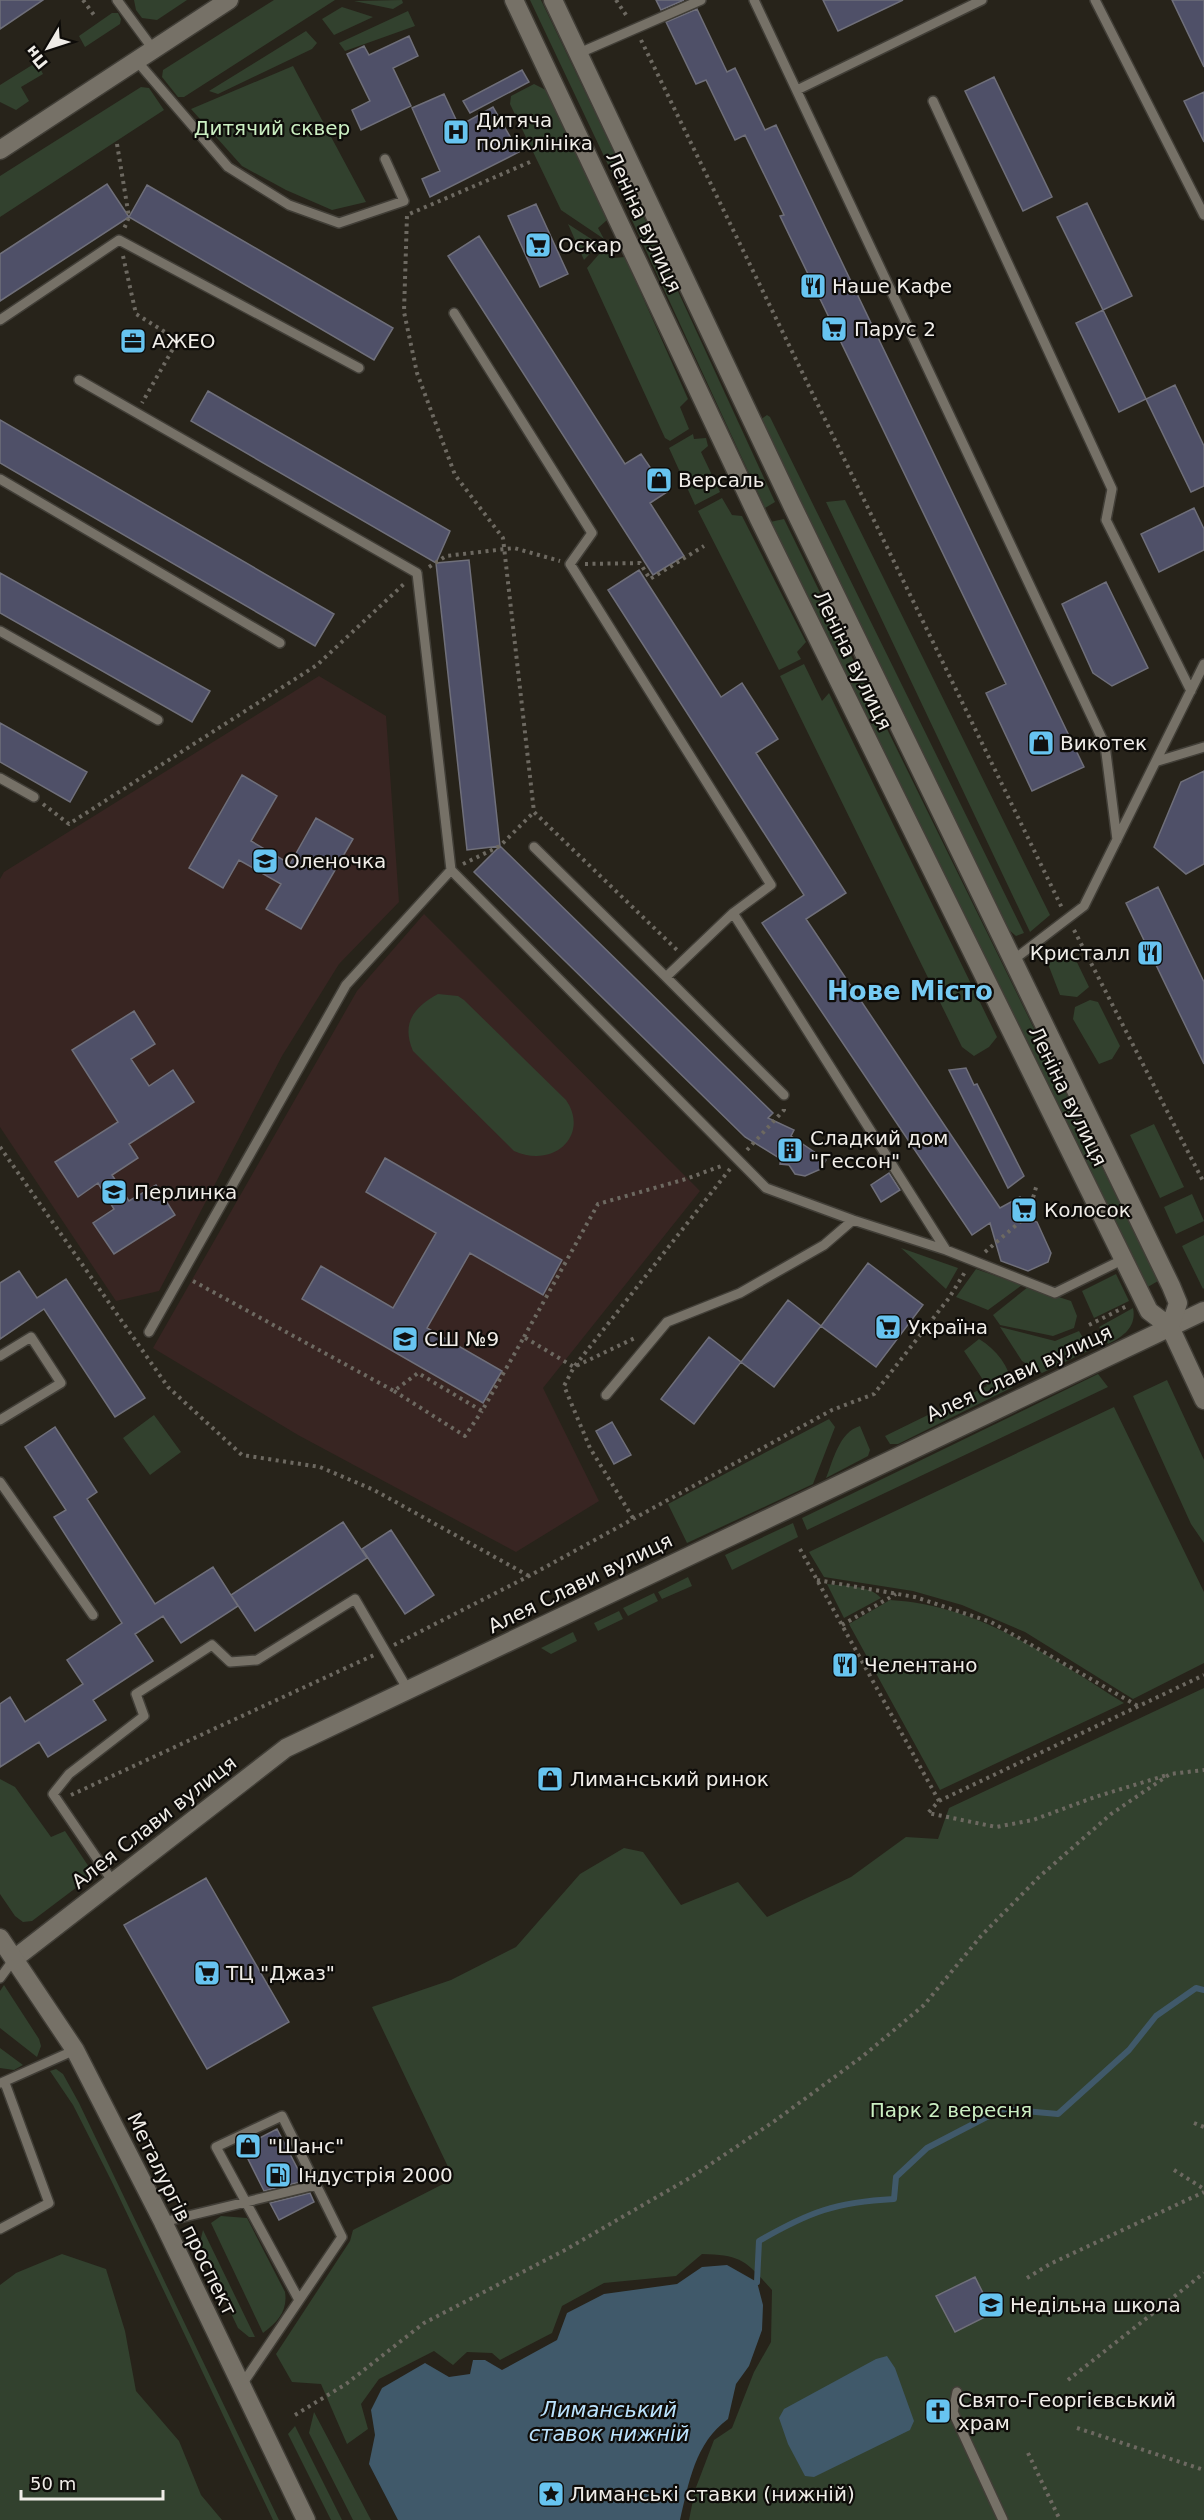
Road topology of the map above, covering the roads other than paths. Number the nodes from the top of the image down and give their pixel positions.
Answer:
1 (117, 0) edge
2 (229, 0) edge
3 (514, 0) edge
4 (553, 0) edge
5 (701, 0) edge
6 (754, 0) edge
7 (982, 0) edge
8 (1095, 0) edge
9 (153, 49) junction
10 (578, 54) junction
11 (136, 60) junction
12 (797, 90) junction
13 (933, 101) dead end
14 (0, 150) edge
15 (385, 159) dead end
16 (1204, 215) edge
17 (454, 313) dead end
18 (0, 320) edge
19 (359, 368) dead end
20 (79, 380) dead end
21 (0, 479) edge
22 (0, 631) edge
23 (280, 642) dead end
24 (1204, 664) edge
25 (1191, 691) junction
26 (158, 720) dead end
27 (1204, 747) edge
28 (1158, 760) junction
29 (0, 778) edge
30 (34, 797) road end
31 (1117, 840) junction
32 (534, 847) dead end
33 (451, 870) junction
34 (733, 913) junction
35 (1012, 961) junction
36 (666, 977) junction
37 (784, 1095) road end
38 (853, 1220) junction
39 (946, 1250) junction
40 (1124, 1259) junction
41 (1204, 1311) edge
42 (1170, 1327) junction
43 (149, 1332) dead end
44 (0, 1356) edge
45 (606, 1395) dead end
46 (1204, 1400) edge
47 (0, 1420) edge
48 (0, 1482) edge
49 (93, 1615) dead end
50 (408, 1690) junction
51 (113, 1882) junction
52 (0, 1938) edge
53 (14, 1959) junction
54 (0, 1978) edge
55 (75, 2050) junction
56 (2, 2083) edge
57 (316, 2185) junction
58 (246, 2203) junction
59 (163, 2222) junction
60 (0, 2229) edge
61 (299, 2300) junction
62 (242, 2386) junction
63 (957, 2392) dead end
64 (306, 2520) edge
65 (1003, 2520) edge

1 - 9 lane
2 - 9 street
3 - 40 street, Леніна вулиця
4 - 10 street, Леніна вулиця
5 - 10 lane
6 - 12 lane
7 - 12 lane
8 - 16 lane
9 - 11 street
10 - 35 street, Леніна вулиця
11 - 14 street
11 - 15 lane
12 - 31 lane
13 - 25 lane
17 - 34 lane
18 - 19 lane
20 - 33 lane
21 - 23 lane
22 - 26 lane
24 - 25 lane
25 - 28 lane
27 - 28 lane
28 - 31 lane
29 - 30 lane
31 - 35 lane
32 - 36 lane
33 - 38 lane
33 - 43 lane
34 - 36 lane
34 - 39 lane
35 - 42 street, Леніна вулиця
36 - 37 lane
38 - 39 lane
38 - 45 lane
39 - 40 lane
40 - 42 street, Леніна вулиця
41 - 42 street, Алея Слави вулиця
42 - 46 street, Леніна вулиця
42 - 50 street, Алея Слави вулиця
44 - 47 lane
48 - 49 lane
50 - 51 street, Алея Слави вулиця
50 - 51 lane
51 - 53 street, Алея Слави вулиця
52 - 53 street, Металургів проспект
53 - 54 lane
53 - 55 street, Металургів проспект
55 - 56 lane
55 - 59 street, Металургів проспект
56 - 60 lane
57 - 58 lane
57 - 58 lane
57 - 61 lane
58 - 59 lane
58 - 61 lane
59 - 62 street, Металургів проспект
61 - 62 lane
62 - 64 street, Металургів проспект
63 - 65 lane

